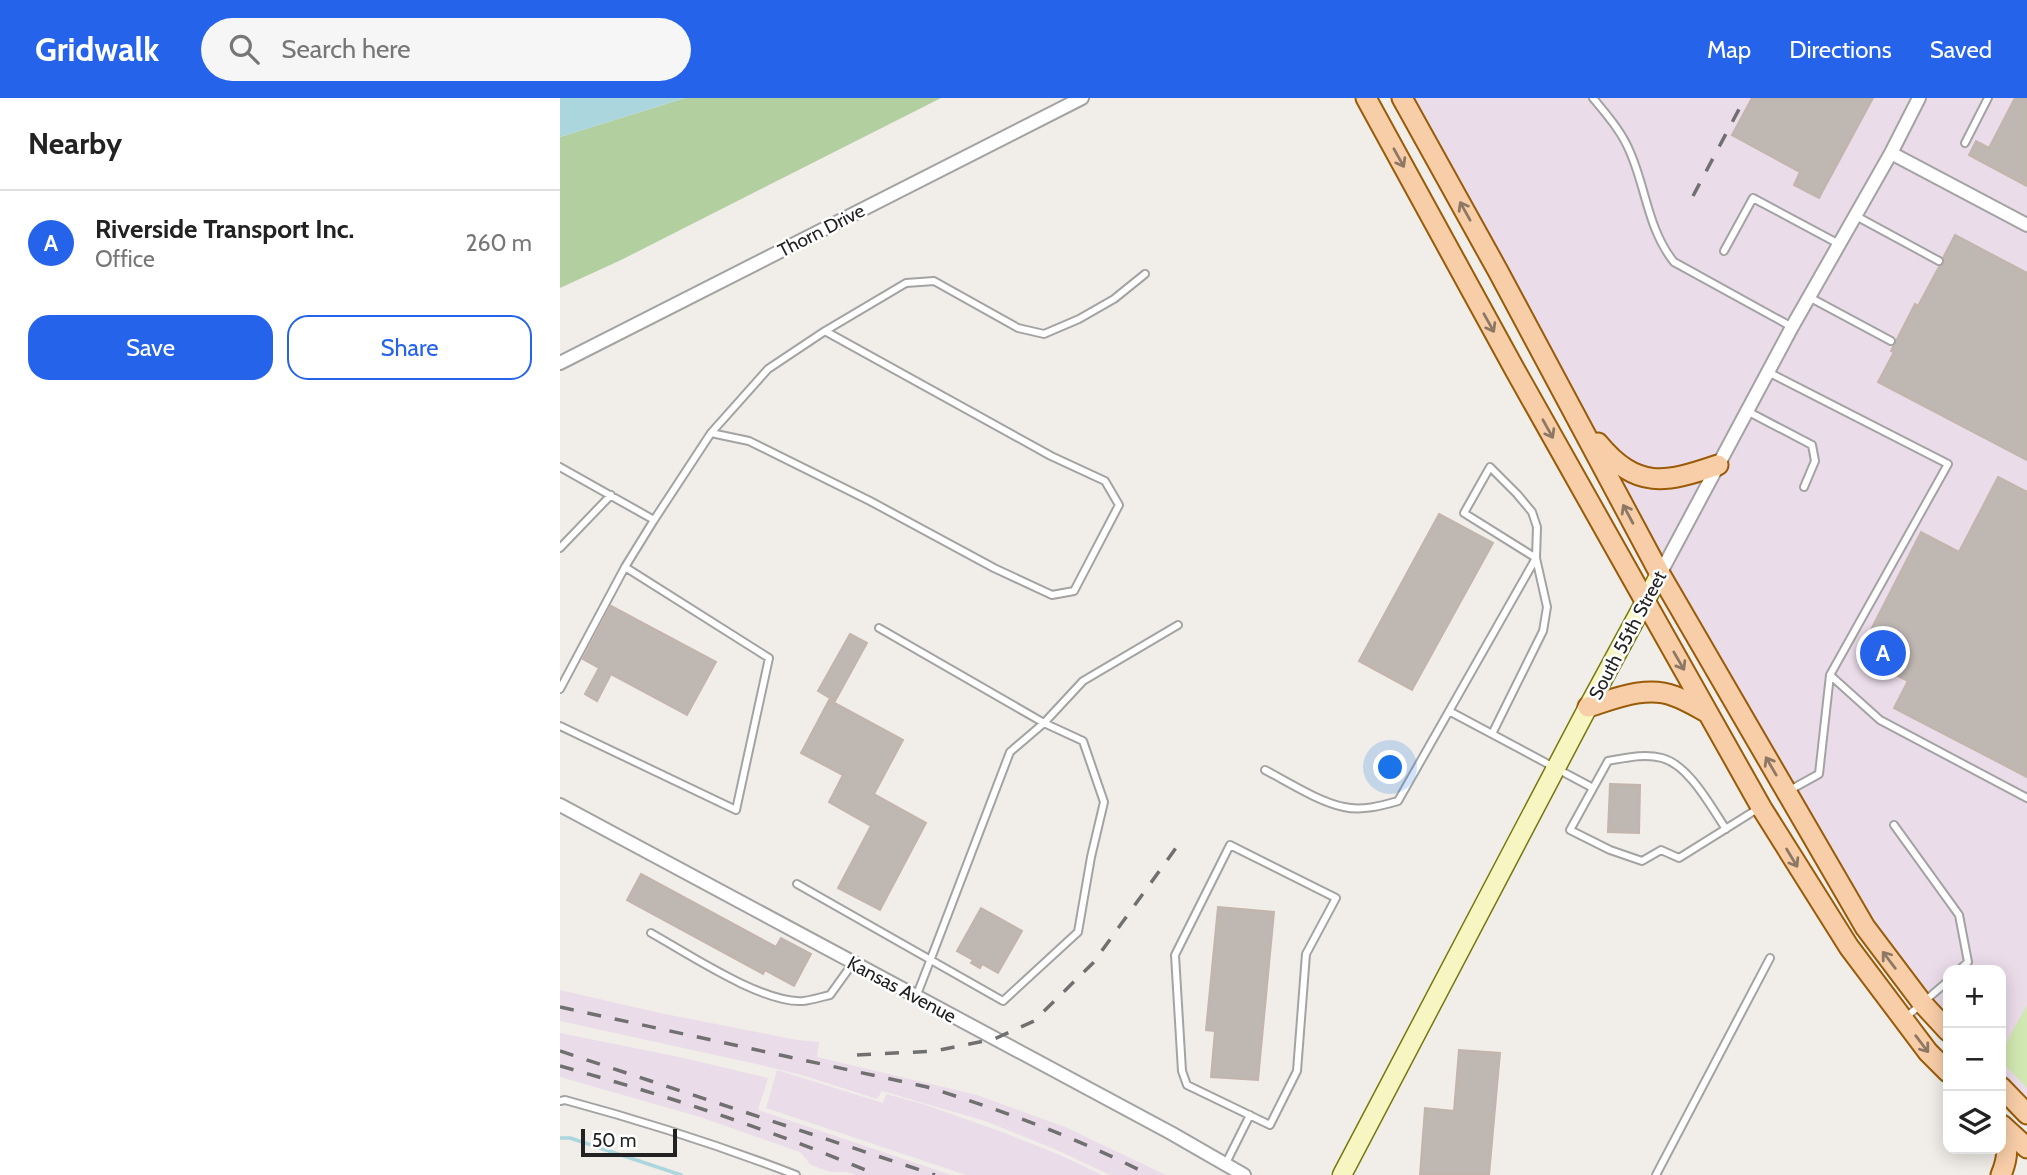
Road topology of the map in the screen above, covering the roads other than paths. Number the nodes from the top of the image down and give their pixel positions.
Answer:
1 (1082, 98) edge
2 (1366, 98) edge
3 (1402, 98) edge
4 (1594, 98) edge
5 (1919, 98) edge
6 (1988, 98) edge
7 (1965, 143) dead end
8 (1891, 153) junction
9 (1856, 216) junction
10 (2027, 225) edge
11 (1839, 244) junction
12 (1724, 251) dead end
13 (1939, 261) dead end
14 (1145, 274) dead end
15 (1809, 297) junction
16 (1792, 327) junction
17 (825, 331) junction
18 (1891, 341) dead end
19 (560, 362) edge
20 (1768, 372) junction
21 (1573, 411) junction
22 (1747, 411) junction
23 (711, 433) junction
24 (1718, 465) junction
25 (560, 467) edge
26 (1804, 487) dead end
27 (611, 495) junction
28 (654, 520) junction
29 (560, 548) edge
30 (1536, 558) junction
31 (625, 568) junction
32 (1660, 574) junction
33 (1645, 601) junction
34 (1178, 625) dead end
35 (879, 628) dead end
36 (1830, 675) junction
37 (560, 689) edge
38 (1588, 706) junction
39 (1449, 711) junction
40 (1708, 713) junction
41 (1044, 723) junction
42 (560, 726) edge
43 (1492, 734) junction
44 (1556, 768) junction
45 (1265, 770) dead end
46 (1593, 788) junction
47 (1786, 792) junction
48 (2027, 798) edge
49 (560, 805) edge
50 (1761, 807) junction
51 (1894, 825) dead end
52 (1727, 829) junction
53 (797, 884) dead end
54 (651, 933) dead end
55 (1770, 958) dead end
56 (930, 961) junction
57 (853, 963) junction
58 (1965, 965) edge
59 (1943, 986) edge
60 (916, 997) junction
61 (1923, 1004) junction
62 (1904, 1019) junction
63 (1945, 1028) edge
64 (1943, 1067) edge
65 (2005, 1091) edge
66 (560, 1101) edge
67 (2027, 1114) edge
68 (1250, 1115) junction
69 (2006, 1129) edge
70 (2006, 1140) edge
71 (2027, 1148) edge
72 (1226, 1164) junction
73 (796, 1175) edge
74 (1244, 1175) edge
75 (1342, 1175) edge
76 (1656, 1175) edge
77 (2001, 1175) edge

1 - 19 street, Thorn Drive
2 -> 33 main road
21 -> 3 main road
4 - 16 lane
5 - 8 street, South 55th Street
6 - 7 lane
8 - 9 street, South 55th Street
8 - 10 street
9 - 11 street, South 55th Street
9 - 13 lane
11 - 12 lane
11 - 15 street, South 55th Street
14 - 17 lane
15 - 16 street, South 55th Street
15 - 18 lane
16 - 20 street, South 55th Street
17 - 23 lane
17 - 23 lane
20 - 22 street, South 55th Street
20 - 36 lane
21 - 24 main road
32 -> 21 main road
22 - 24 street, South 55th Street
22 - 26 lane
23 - 28 lane
24 - 32 street, South 55th Street
25 - 27 lane
27 - 28 lane
27 - 29 lane
28 - 31 lane
30 - 30 lane
30 - 39 lane
30 - 43 lane
31 - 37 lane
31 - 42 lane
32 - 33 main road, South 55th Street
47 -> 32 main road
33 - 38 main road, South 55th Street
33 -> 40 main road
34 - 41 lane
35 - 41 lane
36 - 47 lane
36 - 48 lane
38 - 40 main road
38 - 44 main road, South 55th Street
39 - 43 lane
39 - 45 lane
40 - 50 main road
41 - 56 lane
41 - 56 lane
43 - 44 lane
44 - 46 lane
44 - 75 main road, South 55th Street
46 - 52 lane
46 - 52 lane
61 -> 47 main road
49 - 57 street, Kansas Avenue
50 - 52 lane
50 -> 62 main road
51 - 58 lane
53 - 56 lane
54 - 57 lane
55 - 76 lane
56 - 60 lane
57 - 60 street, Kansas Avenue
59 - 61 lane
60 - 72 street, Kansas Avenue
61 - 62 lane
61 - 63 main road
62 -> 64 main road
65 - 67 main road
66 - 73 lane
68 - 68 lane
68 - 72 lane
69 - 71 main road
70 - 77 main road
72 - 74 street, Kansas Avenue

